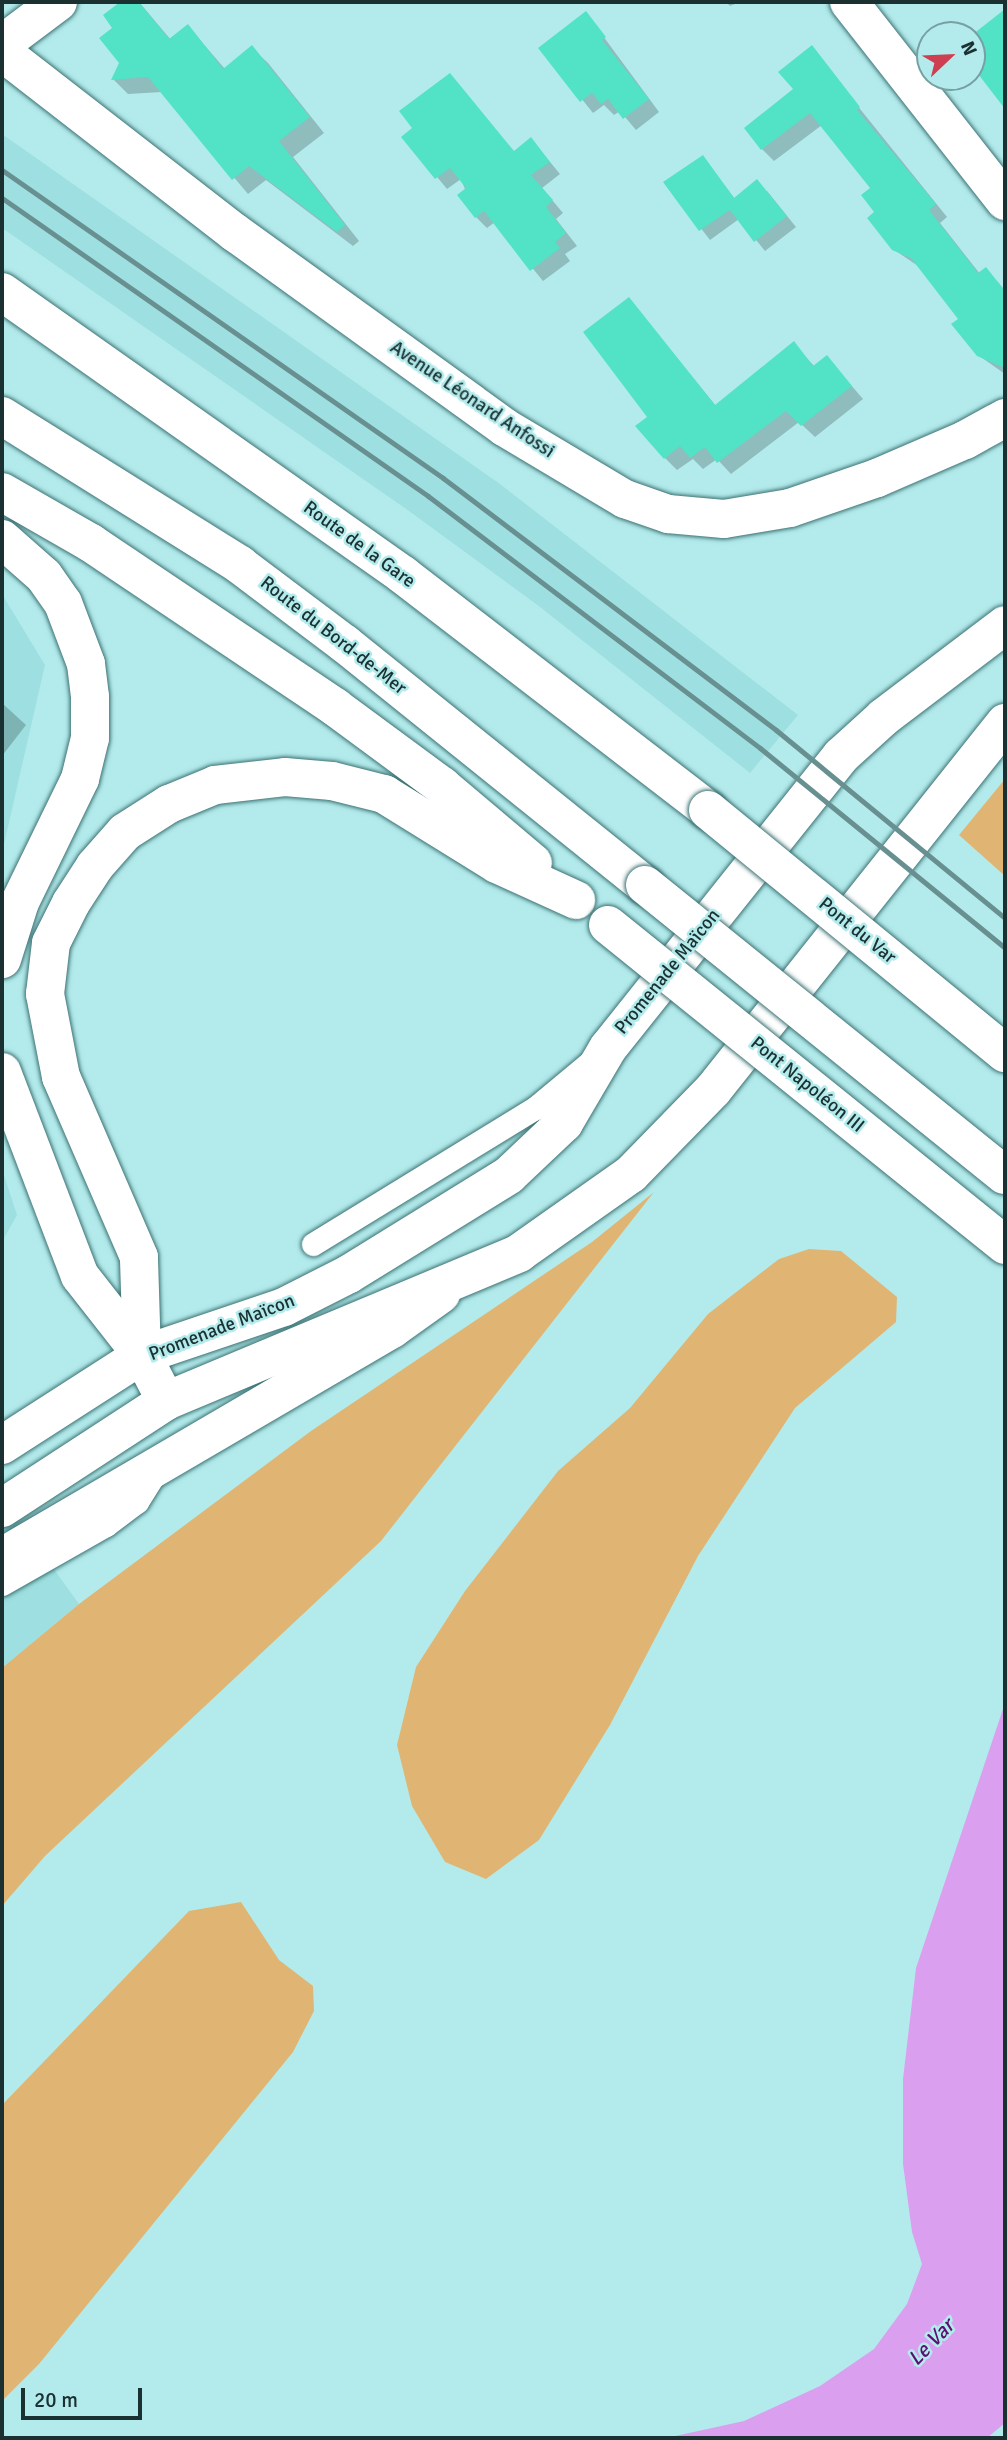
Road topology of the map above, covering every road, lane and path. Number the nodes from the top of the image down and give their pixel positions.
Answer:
1 (58, 2) edge
2 (849, 2) edge
3 (2, 44) edge
4 (2, 52) edge
5 (1005, 201) edge
6 (2, 292) edge
7 (2, 415) edge
8 (1005, 418) edge
9 (2, 492) edge
10 (2, 539) edge
11 (1005, 625) edge
12 (1005, 723) edge
13 (708, 810) joint
14 (576, 900) junction
15 (2, 959) edge
16 (608, 1048) junction
17 (1005, 1053) edge
18 (2, 1072) edge
19 (1005, 1175) edge
20 (313, 1244) dead end
21 (1005, 1245) edge
22 (466, 1276) junction
23 (142, 1355) junction
24 (166, 1401) junction
25 (2, 1445) edge
26 (159, 1464) junction
27 (2, 1508) edge
28 (2, 1557) edge
29 (2, 1584) edge

1 - 3 main road
2 - 5 main road
4 - 8 main road, Avenue Léonard Anfossi
6 - 13 main road, Route de la Gare
7 - 19 main road, Route du Bord-de-Mer, bridge
9 - 14 main road
10 - 15 main road
11 - 16 main road, Promenade Maïcon
12 - 22 main road
13 - 17 main road, Pont du Var, bridge
14 - 21 main road, Pont Napoléon III, bridge
14 - 23 main road
16 - 20 lane
16 - 23 main road, Promenade Maïcon
18 - 23 main road
22 - 24 main road
22 - 26 main road
23 - 24 main road, Promenade Maïcon
23 - 25 main road
24 - 27 main road
26 - 28 main road
26 - 29 lane

